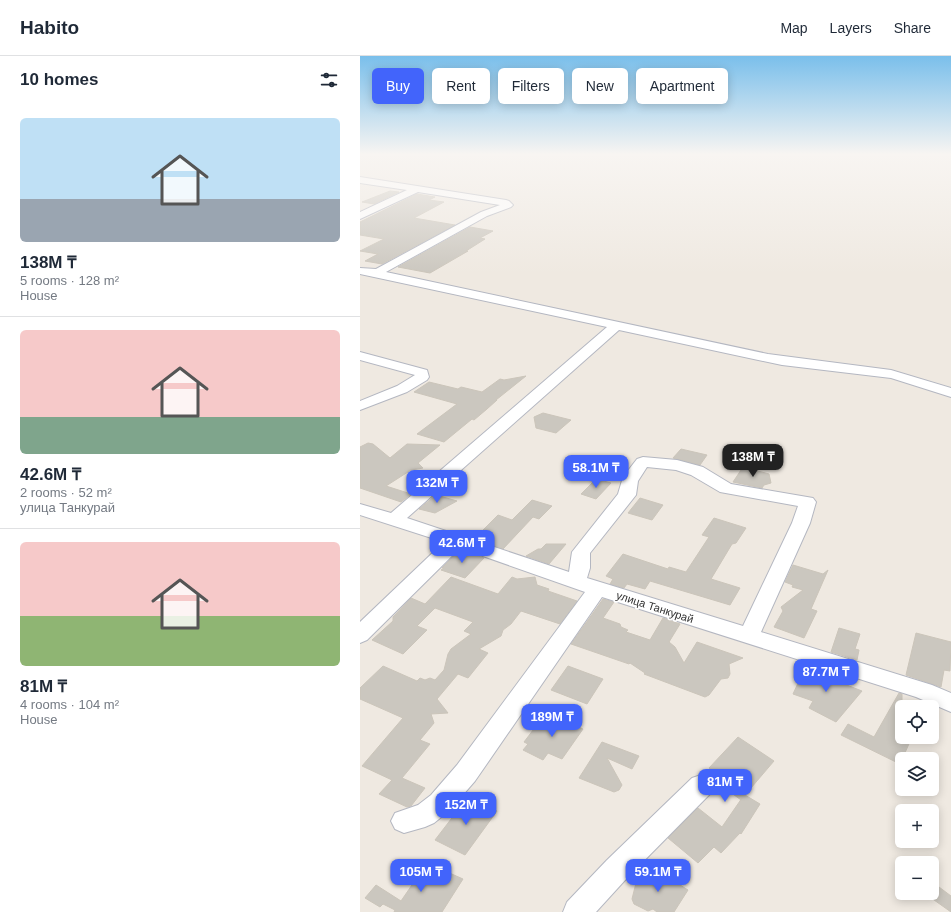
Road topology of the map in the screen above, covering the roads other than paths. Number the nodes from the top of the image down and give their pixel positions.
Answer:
1 (407, 194) edge
2 (448, 194) edge
3 (360, 216) edge
4 (366, 272) edge
5 (616, 326) junction
6 (360, 356) edge
7 (951, 393) edge
8 (360, 406) edge
9 (360, 509) edge
10 (394, 520) junction
11 (456, 540) junction
12 (576, 581) junction
13 (598, 589) junction
14 (360, 635) edge
15 (748, 637) junction
16 (951, 703) edge
17 (701, 786) dead end
18 (404, 821) dead end
19 (577, 912) edge

1 - 3 street
2 - 4 street
4 - 5 street
5 - 7 street
5 - 10 street
6 - 8 street
9 - 10 street, улица Танкурай
10 - 11 street, улица Танкурай
11 - 12 street, улица Танкурай
11 - 14 street
12 - 13 street, улица Танкурай
12 - 15 street
13 - 15 street, улица Танкурай
13 - 18 street
15 - 16 street, улица Танкурай
17 - 19 street

